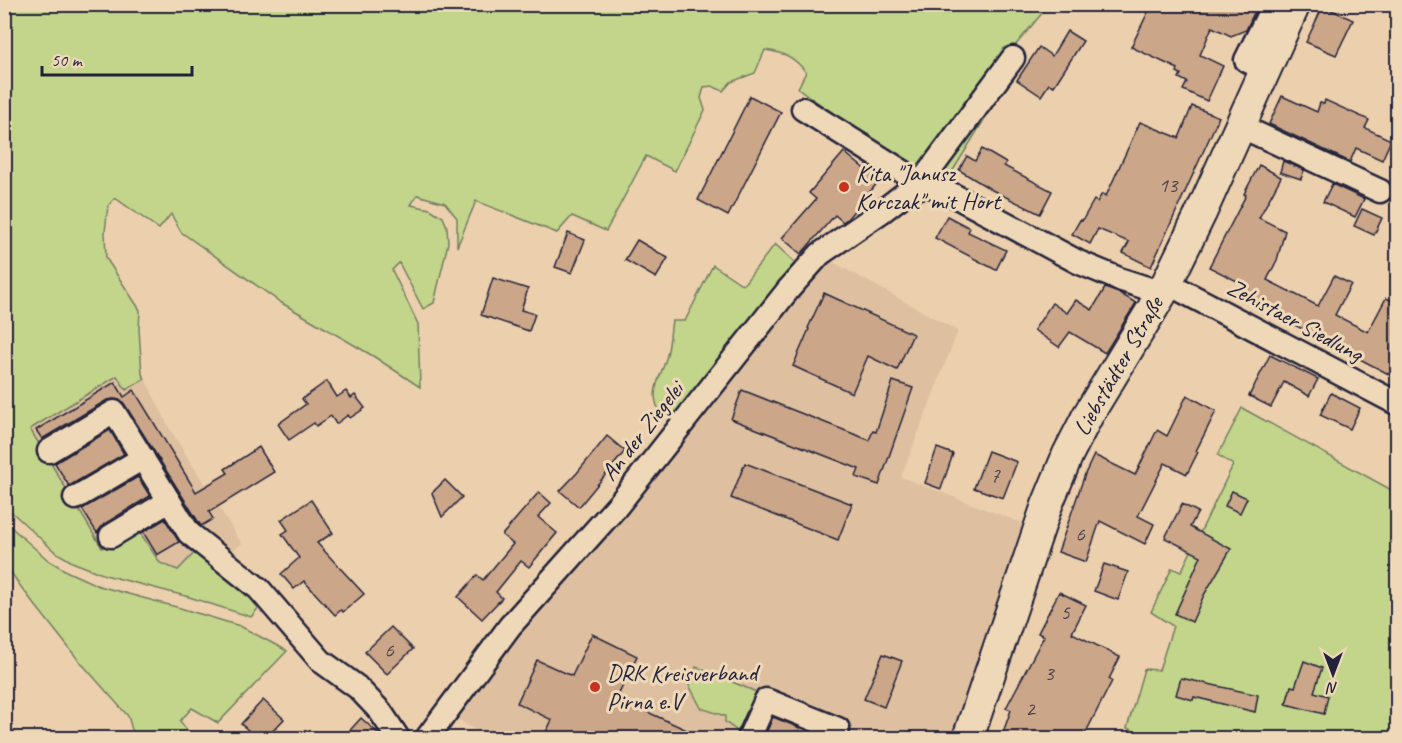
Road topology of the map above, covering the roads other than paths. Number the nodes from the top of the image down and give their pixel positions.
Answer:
1 (1274, 4) edge
2 (1295, 4) edge
3 (1012, 58) dead end
4 (1265, 70) junction
5 (802, 109) dead end
6 (1240, 124) junction
7 (924, 185) junction
8 (1380, 191) dead end
9 (1164, 288) junction
10 (1398, 404) edge
11 (49, 451) dead end
12 (142, 458) junction
13 (75, 498) dead end
14 (169, 501) junction
15 (111, 536) dead end
16 (398, 738) edge
17 (427, 738) edge
18 (750, 738) edge
19 (834, 738) edge
20 (968, 738) edge

1 - 4 street
2 - 4 main road, Liebstädter Straße
3 - 7 street
4 - 6 main road, Liebstädter Straße
5 - 7 street
6 - 8 street
6 - 9 main road, Liebstädter Straße
7 - 9 street
7 - 17 street, An der Ziegelei
9 - 10 street, Zehistaer Siedlung
9 - 20 main road, Liebstädter Straße
11 - 12 street
12 - 13 street
12 - 14 street
14 - 15 street
14 - 16 street
18 - 19 street

